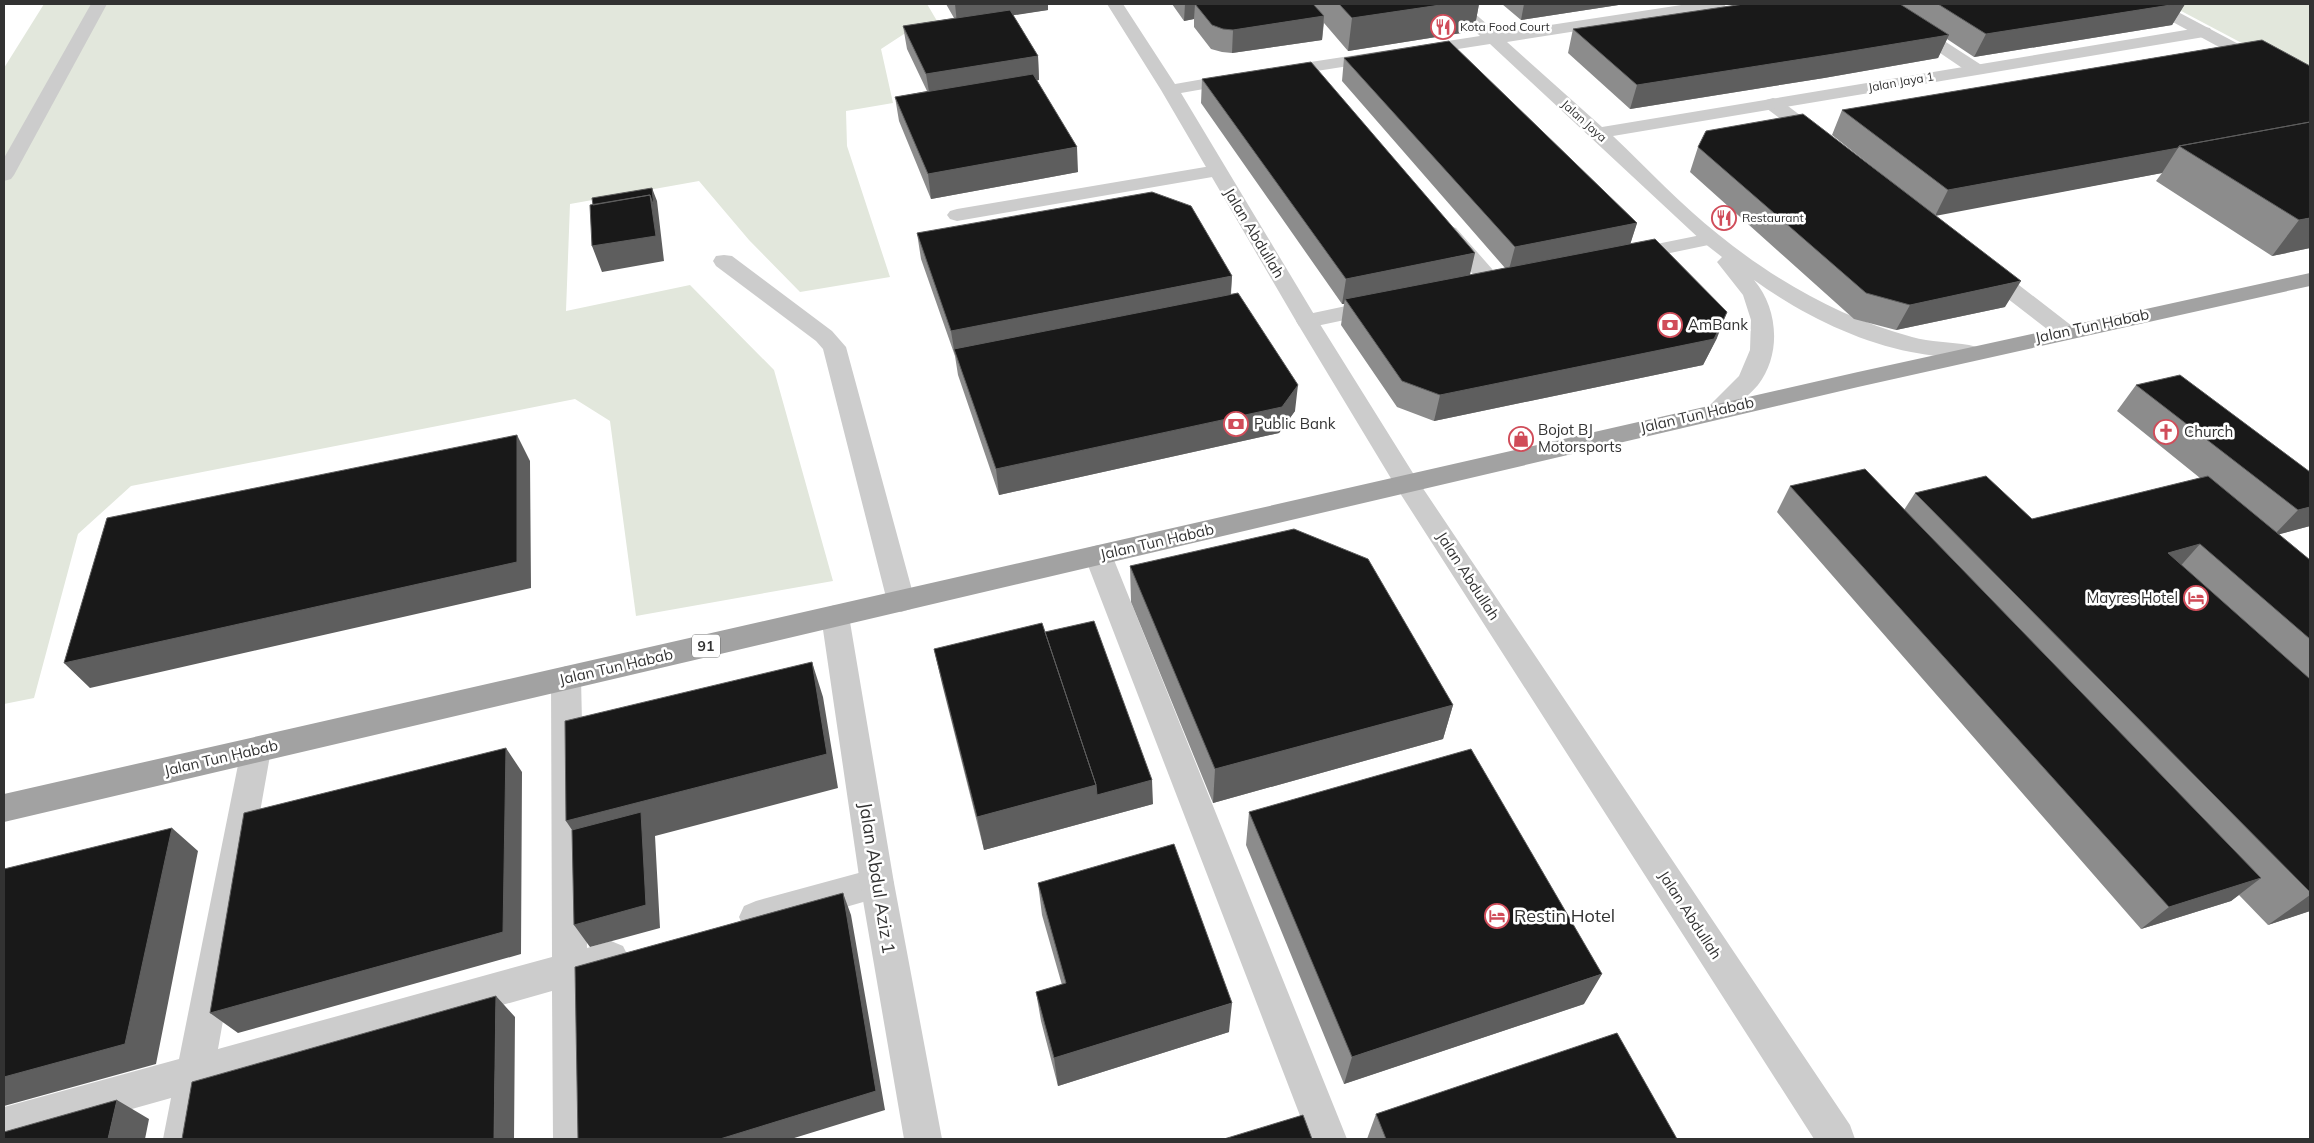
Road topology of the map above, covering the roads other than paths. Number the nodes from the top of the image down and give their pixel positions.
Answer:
1 (99, 4) edge
2 (1116, 4) edge
3 (1455, 4) edge
4 (1718, 4) edge
5 (1876, 4) edge
6 (2151, 4) edge
7 (2204, 32) junction
8 (1492, 38) junction
9 (1976, 70) junction
10 (2310, 89) edge
11 (1170, 90) junction
12 (1774, 104) junction
13 (1598, 133) junction
14 (1836, 153) edge
15 (1217, 172) junction
16 (4, 175) edge
17 (957, 215) dead end
18 (1436, 216) edge
19 (1711, 240) junction
20 (1970, 258) edge
21 (1606, 260) edge
22 (724, 261) dead end
23 (2310, 280) edge
24 (1492, 284) edge
25 (1394, 303) edge
26 (1307, 321) junction
27 (2064, 331) junction
28 (1969, 352) junction
29 (1717, 410) junction
30 (1407, 484) junction
31 (1098, 555) junction
32 (901, 601) junction
33 (835, 616) junction
34 (566, 678) junction
35 (256, 750) junction
36 (4, 808) edge
37 (877, 883) junction
38 (723, 926) edge
39 (637, 950) edge
40 (570, 969) junction
41 (194, 1072) junction
42 (4, 1126) edge
43 (182, 1139) edge
44 (572, 1139) edge
45 (923, 1139) edge
46 (1328, 1139) edge
47 (1836, 1139) edge

1 - 16 street
2 - 11 street, Jalan Abdullah
3 - 8 street, Jalan Jaya
4 - 8 street
5 - 9 street
6 - 7 street
7 - 9 street, Jalan Jaya 1
7 - 10 street
8 - 11 street
8 - 13 street, Jalan Jaya
9 - 12 street, Jalan Jaya 1
11 - 15 street, Jalan Abdullah
12 - 13 street, Jalan Jaya 1
12 - 14 street
13 - 19 street, Jalan Jaya
15 - 17 street
15 - 26 street, Jalan Abdullah
18 - 24 street
19 - 21 street
19 - 28 street, Jalan Jaya
19 - 29 street, Jalan Jaya
20 - 27 street
22 - 32 street
23 - 27 highway, Jalan Tun Habab
25 - 26 street
26 - 30 street, Jalan Abdullah
27 - 28 highway, Jalan Tun Habab
28 - 29 highway, Jalan Tun Habab
29 - 30 highway, Jalan Tun Habab
30 - 31 highway, Jalan Tun Habab / 91
30 - 47 street, Jalan Abdullah
31 - 32 highway, Jalan Tun Habab / 91
31 - 46 street
32 - 33 highway, Jalan Tun Habab / 91
33 - 34 highway, Jalan Tun Habab / 91
33 - 37 street, Jalan Abdul Aziz 1
34 - 35 highway, Jalan Tun Habab / 91
34 - 40 street
35 - 36 highway, Jalan Tun Habab / 91
35 - 41 street
37 - 38 street
37 - 45 street, Jalan Abdul Aziz 1
39 - 40 street
40 - 41 street
40 - 44 street
41 - 42 street
41 - 43 street

